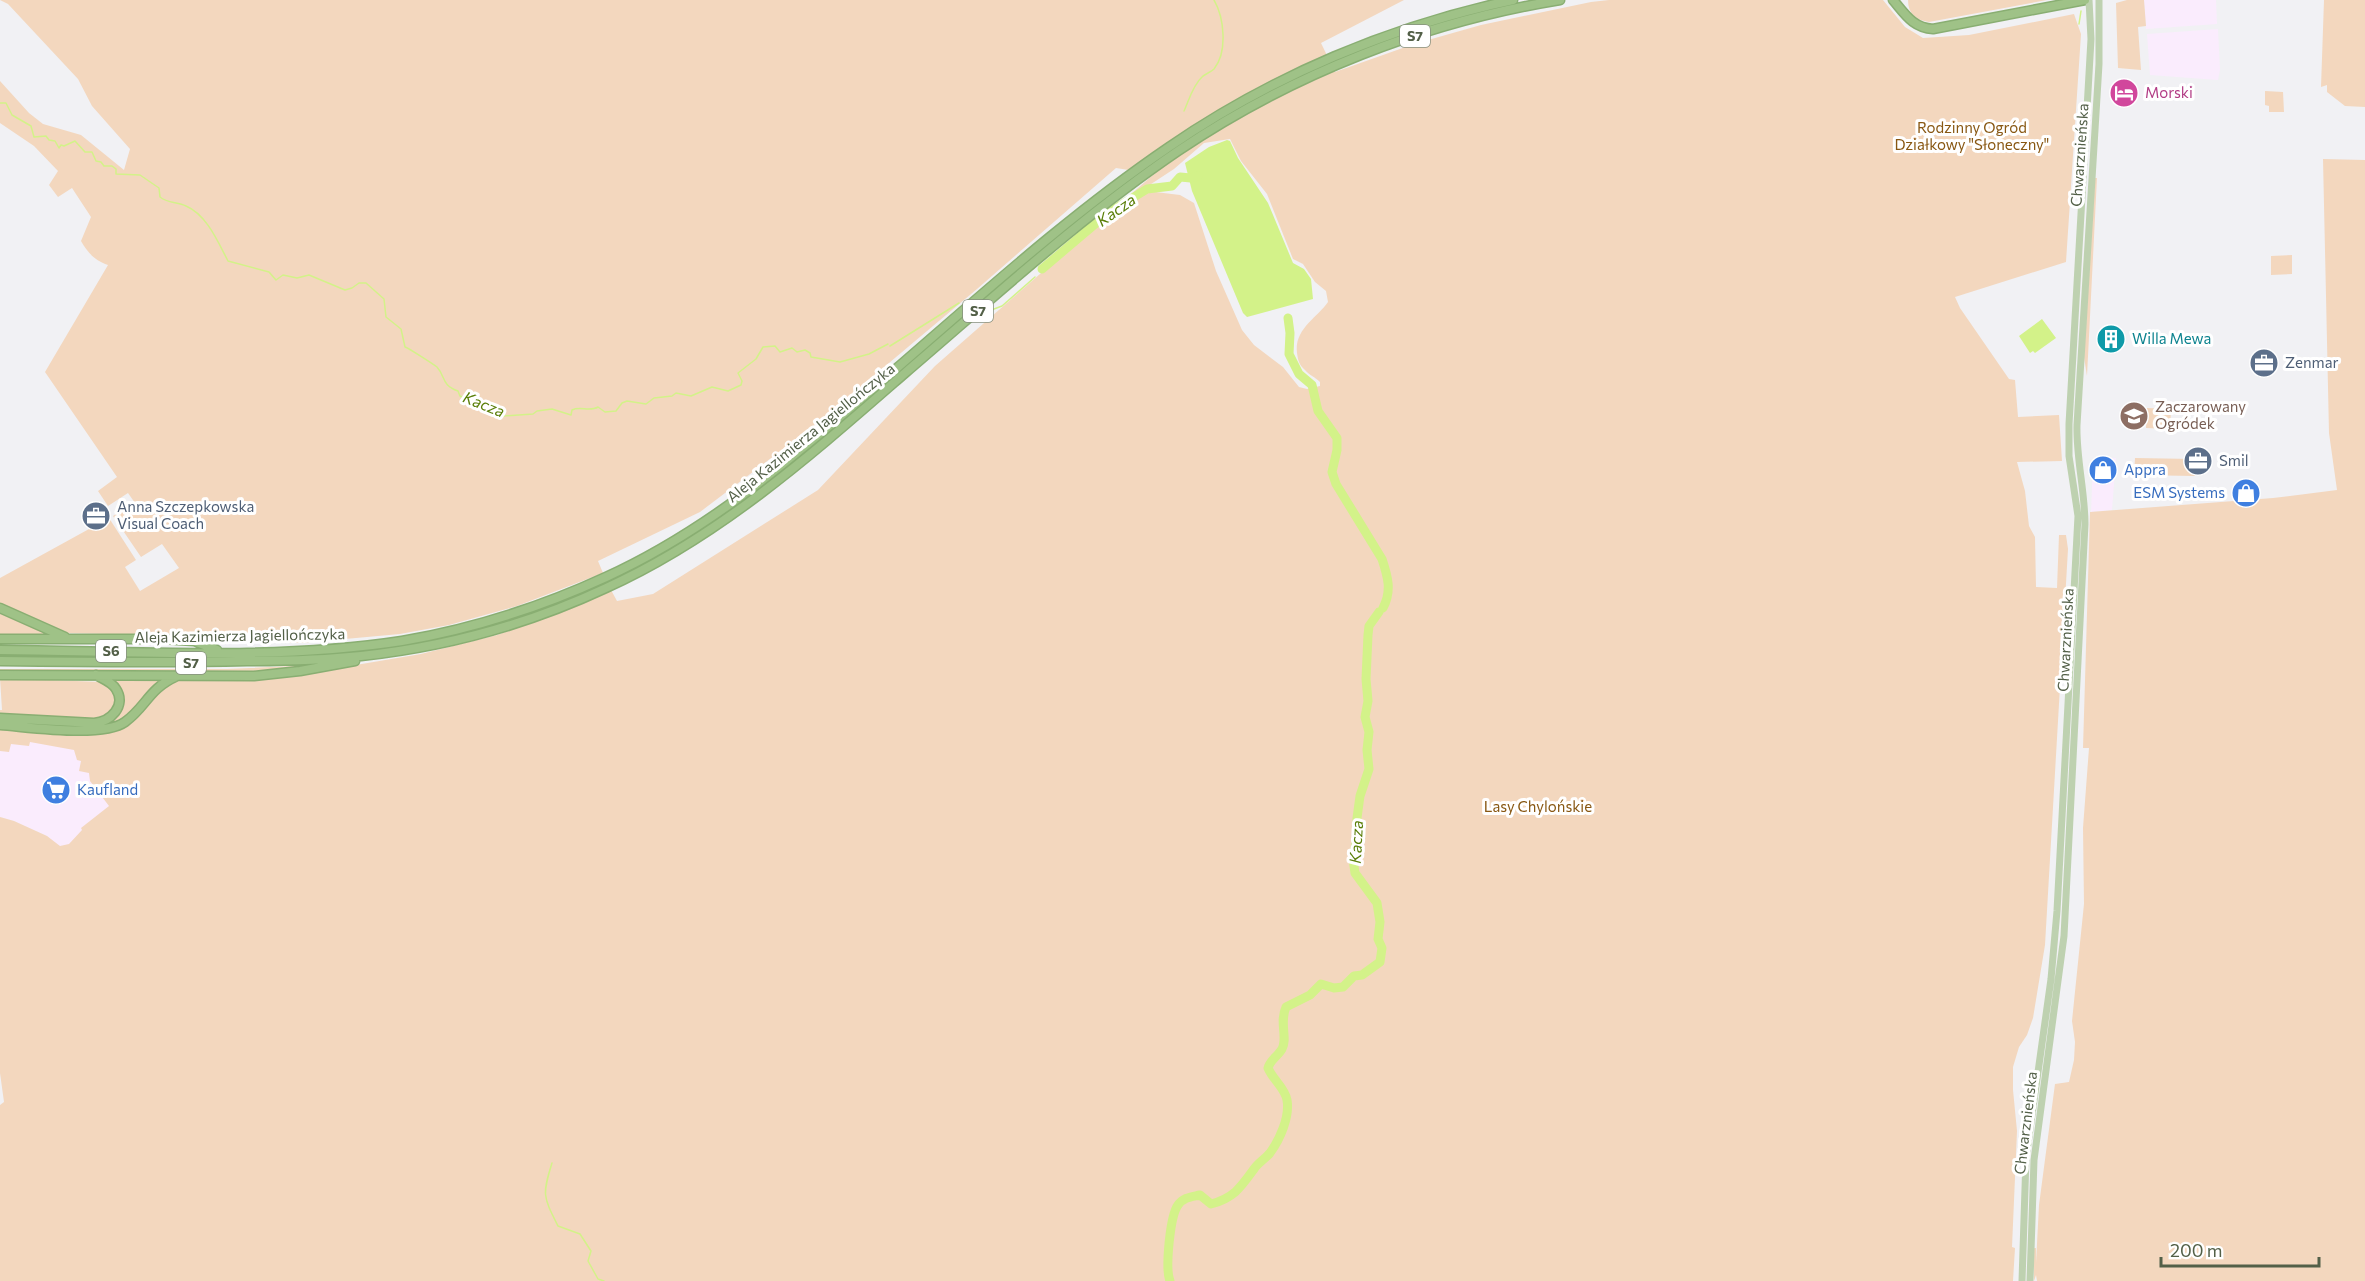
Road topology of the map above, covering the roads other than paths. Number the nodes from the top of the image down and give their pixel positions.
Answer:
1 (1513, 0) edge
2 (1560, 0) edge
3 (1893, 0) edge
4 (1903, 0) edge
5 (2085, 0) edge
6 (2089, 0) edge
7 (2099, 0) edge
8 (1904, 14) junction
9 (0, 608) edge
10 (0, 639) edge
11 (70, 639) junction
12 (0, 650) edge
13 (405, 650) junction
14 (223, 652) junction
15 (0, 661) edge
16 (0, 675) edge
17 (96, 675) junction
18 (180, 675) junction
19 (0, 718) edge
20 (0, 725) edge
21 (2022, 1281) edge
22 (2030, 1281) edge

1 - 14 highway, Aleja Kazimierza Jagiellończyka / S7
2 - 13 highway, Aleja Kazimierza Jagiellończyka / S7
3 - 8 highway
4 - 8 highway
5 - 8 highway
6 - 21 main road, Chwarznieńska
7 - 22 main road, Chwarznieńska
9 - 11 highway
10 - 11 highway, S7
11 - 14 highway, S7
12 - 14 highway, Aleja Kazimierza Jagiellończyka / S6
13 - 15 highway, Aleja Kazimierza Jagiellończyka / S7
13 - 18 highway
16 - 17 highway
17 - 18 highway
17 - 19 highway
18 - 20 highway

